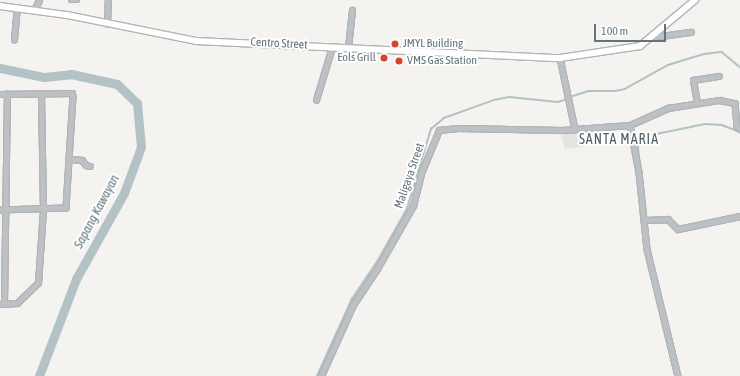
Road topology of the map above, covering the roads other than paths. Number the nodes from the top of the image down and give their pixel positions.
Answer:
1 (34, 0) edge
2 (39, 0) edge
3 (71, 0) edge
4 (77, 0) edge
5 (108, 0) edge
6 (695, 0) edge
7 (0, 6) edge
8 (17, 8) junction
9 (35, 8) junction
10 (352, 10) dead end
11 (107, 24) junction
12 (691, 32) dead end
13 (654, 37) junction
14 (14, 40) dead end
15 (332, 47) junction
16 (348, 48) junction
17 (560, 58) junction
18 (719, 76) dead end
19 (0, 94) edge
20 (7, 94) junction
21 (41, 94) junction
22 (316, 100) dead end
23 (697, 103) junction
24 (630, 125) junction
25 (575, 129) junction
26 (740, 129) edge
27 (70, 159) junction
28 (90, 166) dead end
29 (0, 210) edge
30 (7, 210) junction
31 (43, 210) junction
32 (740, 216) edge
33 (644, 220) junction
34 (2, 304) edge
35 (321, 376) edge
36 (678, 376) edge

1 - 9 street
2 - 9 street
3 - 4 street
5 - 11 street
6 - 13 street, Centro Street
7 - 8 street, Centro Street
8 - 9 street, Centro Street
8 - 14 street
9 - 11 street, Centro Street
10 - 16 street
11 - 15 street, Centro Street
12 - 13 street
13 - 17 street, Centro Street
15 - 16 street, Centro Street
15 - 22 street
16 - 17 street, Centro Street
17 - 25 street
18 - 23 street
19 - 20 street
20 - 21 street
20 - 30 street
21 - 27 street
21 - 31 street
23 - 24 street, Maligaya Street
23 - 26 street, Maligaya Street
24 - 25 street, Maligaya Street
24 - 33 street
25 - 35 street, Maligaya Street
27 - 28 street
27 - 31 street
29 - 30 street
30 - 31 street
30 - 34 street
31 - 34 street
32 - 33 street
33 - 36 street

